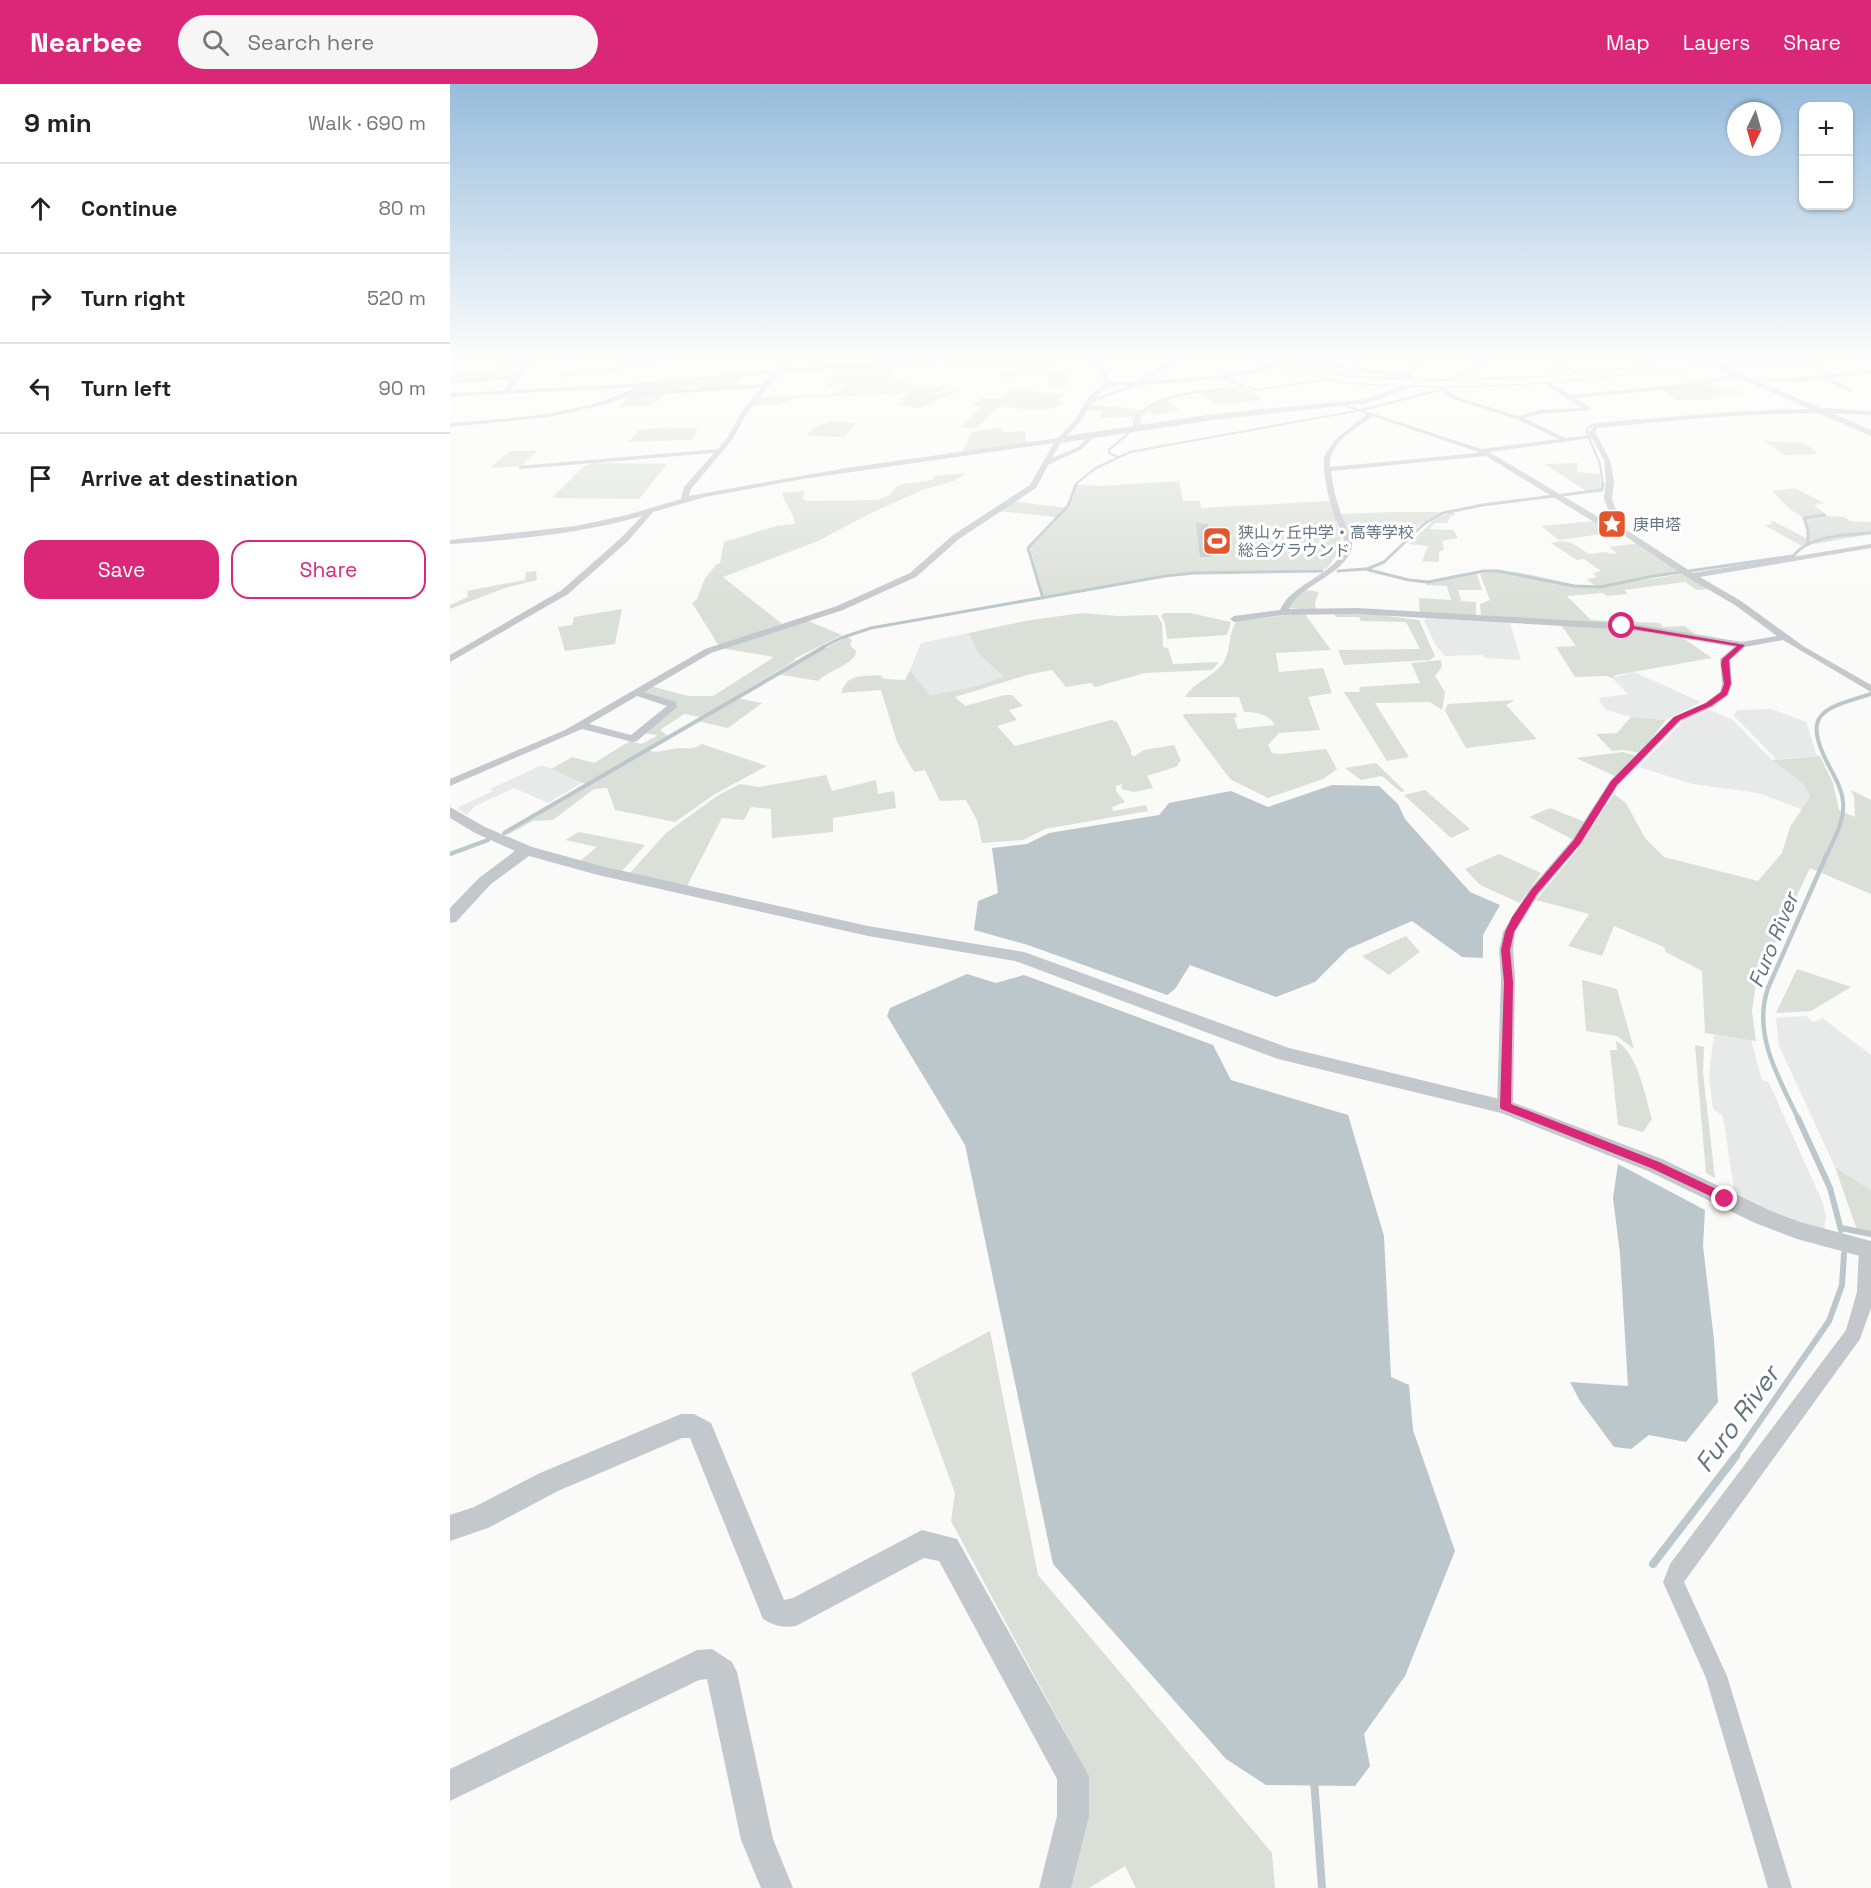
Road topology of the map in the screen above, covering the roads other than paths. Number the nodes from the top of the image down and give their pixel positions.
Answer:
1 (727, 442) edge
2 (1044, 442) edge
3 (1058, 442) edge
4 (1086, 442) edge
5 (1337, 442) edge
6 (1454, 442) edge
7 (1544, 442) edge
8 (1597, 442) edge
9 (718, 451) junction
10 (1483, 452) junction
11 (1047, 463) junction
12 (521, 467) dead end
13 (1328, 469) junction
14 (684, 500) junction
15 (649, 512) junction
16 (1619, 528) junction
17 (450, 542) edge
18 (1871, 546) edge
19 (1687, 573) junction
20 (1283, 612) junction
21 (1234, 619) dead end
22 (1784, 637) junction
23 (1742, 645) junction
24 (450, 659) edge
25 (1871, 689) edge
26 (636, 693) junction
27 (580, 726) junction
28 (450, 783) edge
29 (450, 812) edge
30 (526, 850) junction
31 (450, 918) edge
32 (1505, 1107) junction
33 (1869, 1249) edge
34 (450, 1528) edge
35 (450, 1785) edge
36 (777, 1888) edge
37 (1055, 1888) edge
38 (1780, 1888) edge

1 - 9 street
2 - 14 street
3 - 11 street
4 - 11 street
5 - 13 street
6 - 10 street
7 - 10 street
8 - 16 street
9 - 12 street
9 - 14 street
10 - 13 street
10 - 16 street
11 - 26 street
13 - 20 street
14 - 15 street
15 - 17 street
15 - 24 street
16 - 19 street
18 - 19 street
19 - 22 street
20 - 21 street
20 - 23 street
22 - 23 street
22 - 25 street
23 - 32 street
26 - 27 street
26 - 27 street
27 - 28 street
29 - 30 street
30 - 31 street
30 - 32 street
32 - 33 street
33 - 38 street
34 - 37 street
35 - 36 street

